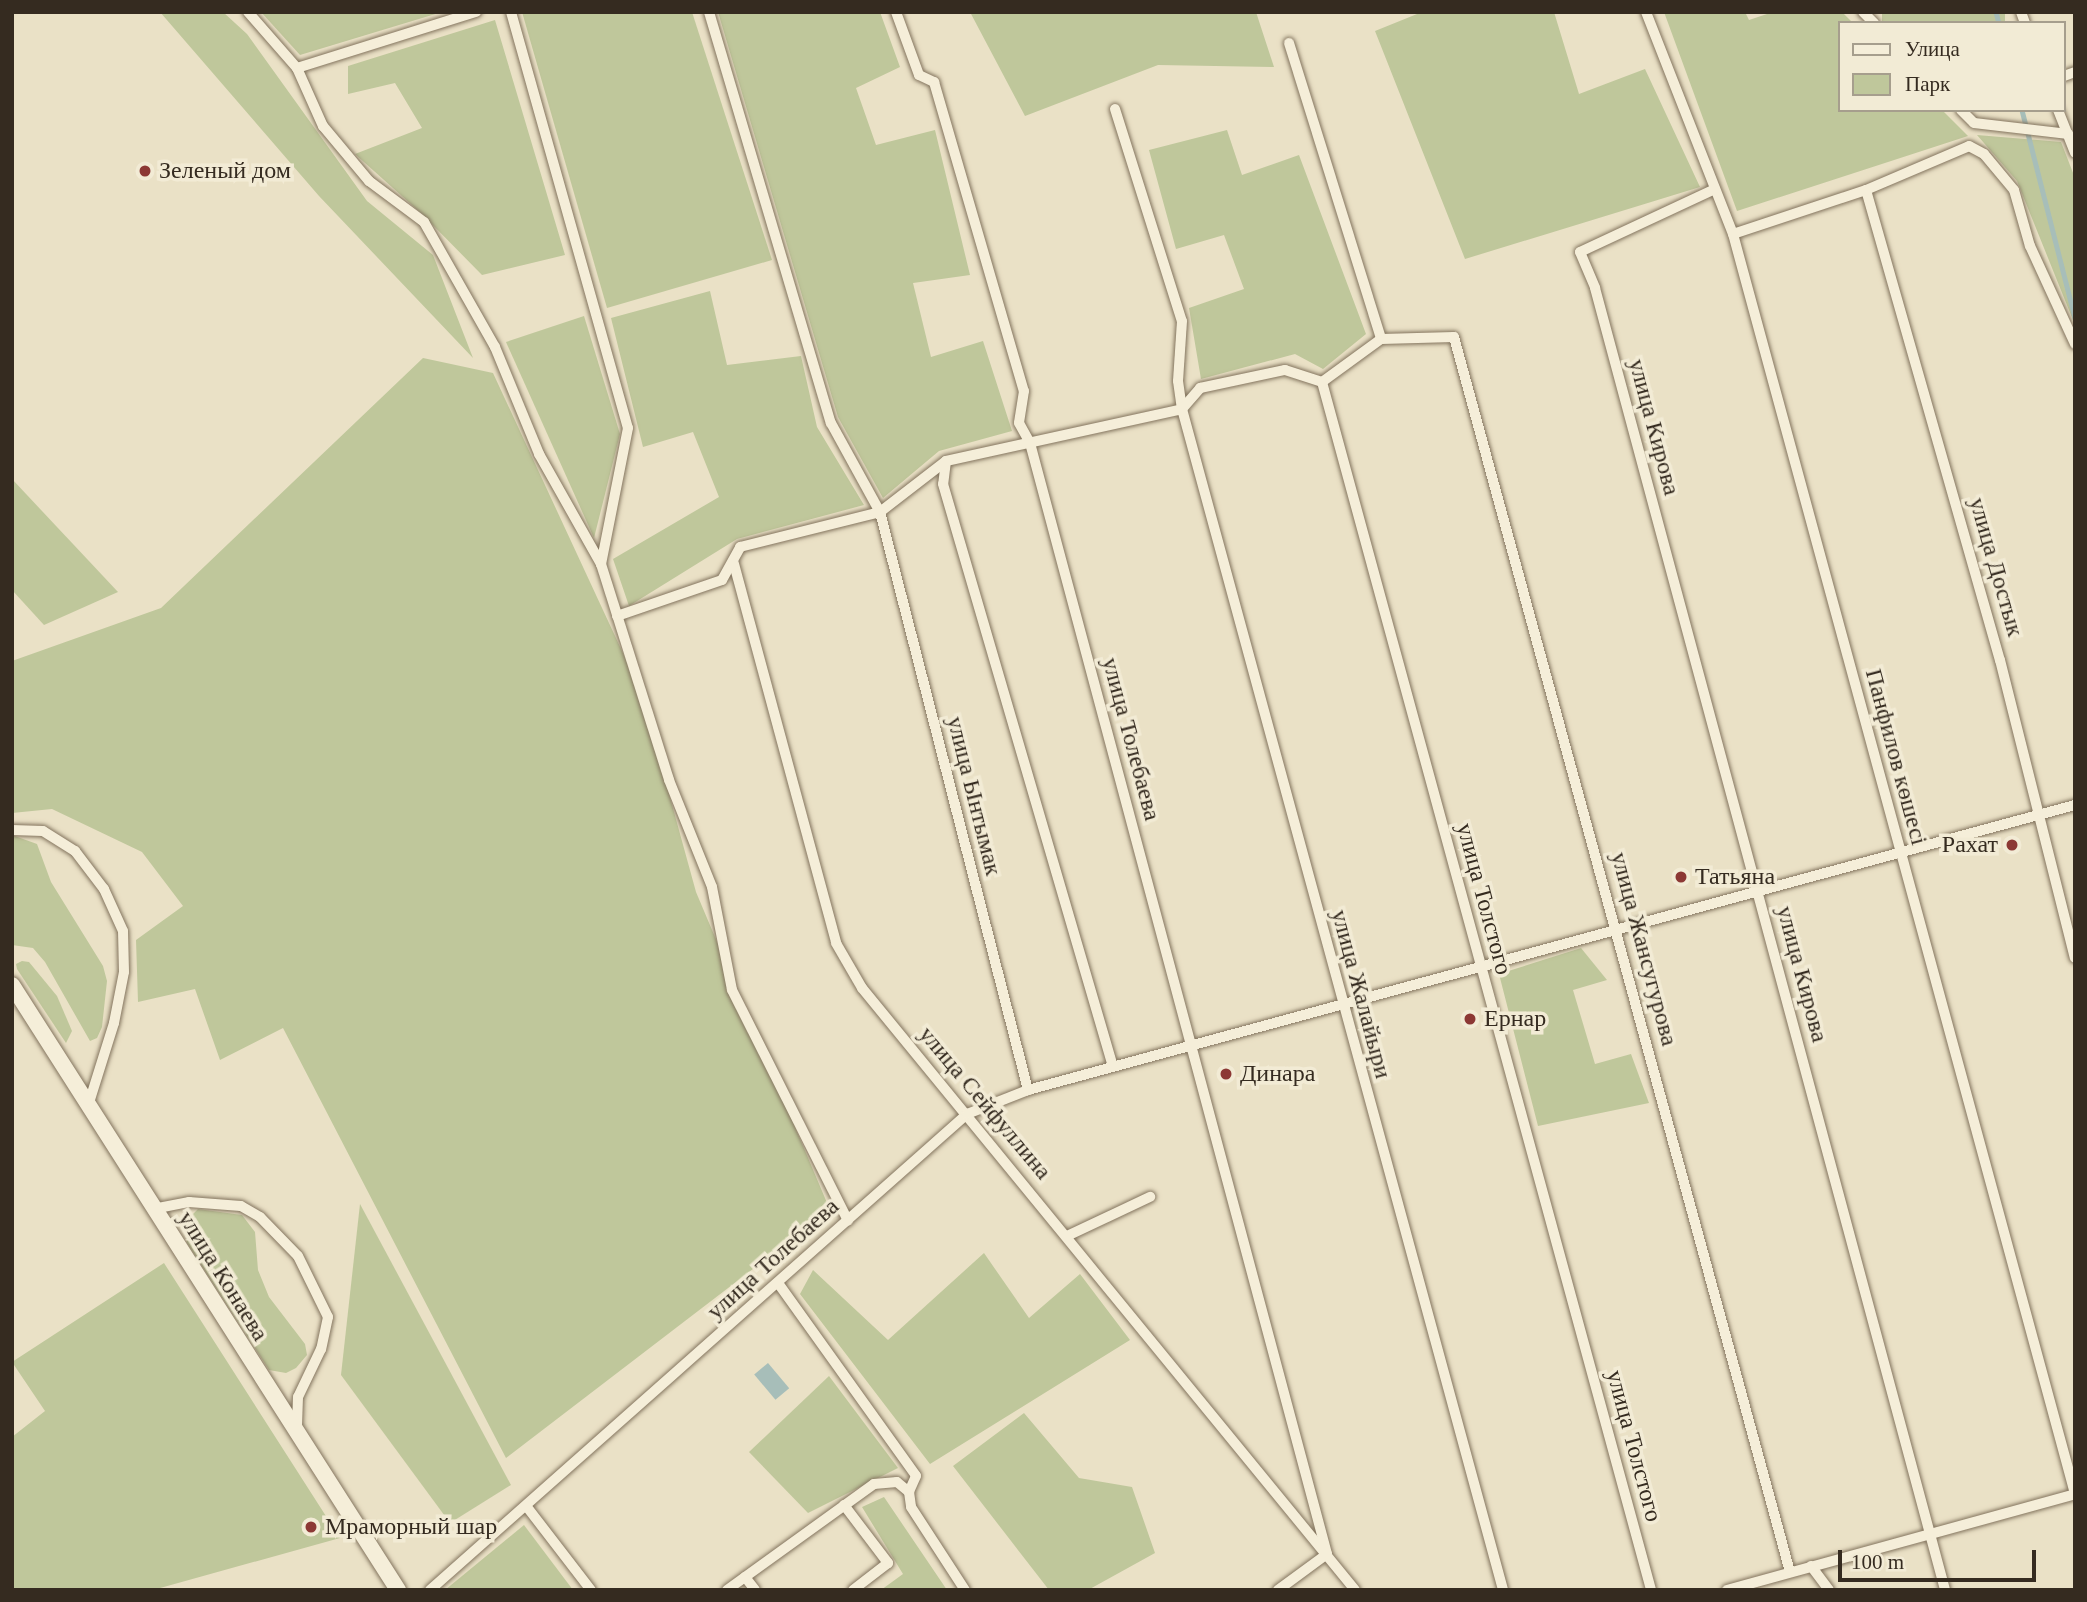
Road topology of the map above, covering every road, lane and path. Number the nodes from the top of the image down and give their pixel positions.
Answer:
1 (248, 12) edge
2 (476, 12) edge
3 (511, 12) edge
4 (709, 12) edge
5 (896, 12) edge
6 (1646, 12) edge
7 (1289, 43) dead end
8 (297, 68) junction
9 (1115, 109) dead end
10 (1963, 112) edge
11 (2060, 112) edge
12 (2068, 134) junction
13 (2075, 153) edge
14 (1715, 189) junction
15 (1866, 190) junction
16 (1733, 234) junction
17 (1381, 340) junction
18 (2075, 344) edge
19 (1322, 382) junction
20 (1182, 409) junction
21 (1030, 443) junction
22 (946, 461) junction
23 (880, 512) junction
24 (601, 564) junction
25 (734, 564) junction
26 (617, 616) junction
27 (2075, 805) edge
28 (2037, 815) junction
29 (12, 830) edge
30 (1901, 853) junction
31 (1758, 892) junction
32 (1618, 930) junction
33 (2075, 958) edge
34 (1481, 967) junction
35 (12, 985) edge
36 (1342, 1005) junction
37 (1192, 1046) junction
38 (1113, 1067) junction
39 (1028, 1090) junction
40 (88, 1106) junction
41 (967, 1114) junction
42 (1150, 1198) dead end
43 (153, 1209) junction
44 (848, 1221) junction
45 (1068, 1237) junction
46 (778, 1283) junction
47 (297, 1436) junction
48 (909, 1492) junction
49 (2075, 1494) edge
50 (844, 1506) junction
51 (527, 1507) junction
52 (1930, 1534) junction
53 (1327, 1554) junction
54 (1811, 1566) junction
55 (1790, 1572) junction
56 (745, 1577) junction
57 (1771, 1578) junction
58 (398, 1590) edge
59 (430, 1590) edge
60 (591, 1590) edge
61 (727, 1590) edge
62 (755, 1590) edge
63 (853, 1590) edge
64 (965, 1590) edge
65 (1278, 1590) edge
66 (1354, 1590) edge
67 (1503, 1590) edge
68 (1651, 1590) edge
69 (1727, 1590) edge
70 (1775, 1590) edge
71 (1829, 1590) edge
72 (1945, 1590) edge

1 - 8 street
2 - 8 street
3 - 24 street
4 - 23 street, улица Ынтымак
5 - 21 street, улица Толебаева
6 - 14 street, Панфилов көшесі
7 - 17 street
8 - 24 street
9 - 20 street, улица Жалайыри
10 - 12 street
11 - 12 street
12 - 13 street
14 - 16 street, Панфилов көшесі
14 - 31 street, улица Кирова
15 - 16 street
15 - 18 street
15 - 28 street, улица Достык
16 - 30 street, Панфилов көшесі
17 - 19 street
17 - 32 street, улица Жансугурова
19 - 20 street
19 - 34 street, улица Толстого
20 - 21 street
20 - 36 street, улица Жалайыри
21 - 22 street
21 - 37 street, улица Толебаева
22 - 23 street
22 - 38 street
23 - 25 street
23 - 39 street, улица Ынтымак
24 - 26 street
25 - 26 street
25 - 41 street, улица Сейфуллина
26 - 44 street
27 - 28 street, улица Толебаева
28 - 30 street, улица Толебаева
28 - 33 street, улица Достык
29 - 40 street
30 - 31 street, улица Толебаева
30 - 49 street, Панфилов көшесі
31 - 32 street, улица Толебаева
31 - 52 street, улица Кирова
32 - 34 street, улица Толебаева
32 - 55 street, улица Жансугурова
34 - 36 street, улица Толебаева
34 - 68 street, улица Толстого
35 - 40 main road, улица Конаева
36 - 37 street, улица Толебаева
36 - 67 street, улица Жалайыри
37 - 38 street, улица Толебаева
37 - 53 street, улица Толебаева
38 - 39 street, улица Толебаева
39 - 41 street, улица Толебаева
40 - 43 main road, улица Конаева
41 - 44 street, улица Толебаева
41 - 45 street, улица Сейфуллина
42 - 45 street
43 - 47 main road, улица Конаева
43 - 47 street
44 - 46 street, улица Толебаева
45 - 53 street, улица Сейфуллина
46 - 48 street
46 - 51 street, улица Толебаева
47 - 58 main road, улица Конаева
48 - 50 street
48 - 64 street
49 - 52 street
50 - 56 street
50 - 63 street
51 - 59 street, улица Толебаева
51 - 60 street
52 - 54 street
52 - 72 street, улица Кирова
53 - 65 street
53 - 66 street, улица Сейфуллина
54 - 55 street
54 - 71 street
55 - 57 street
56 - 61 street
56 - 62 street
57 - 69 street
57 - 70 street

